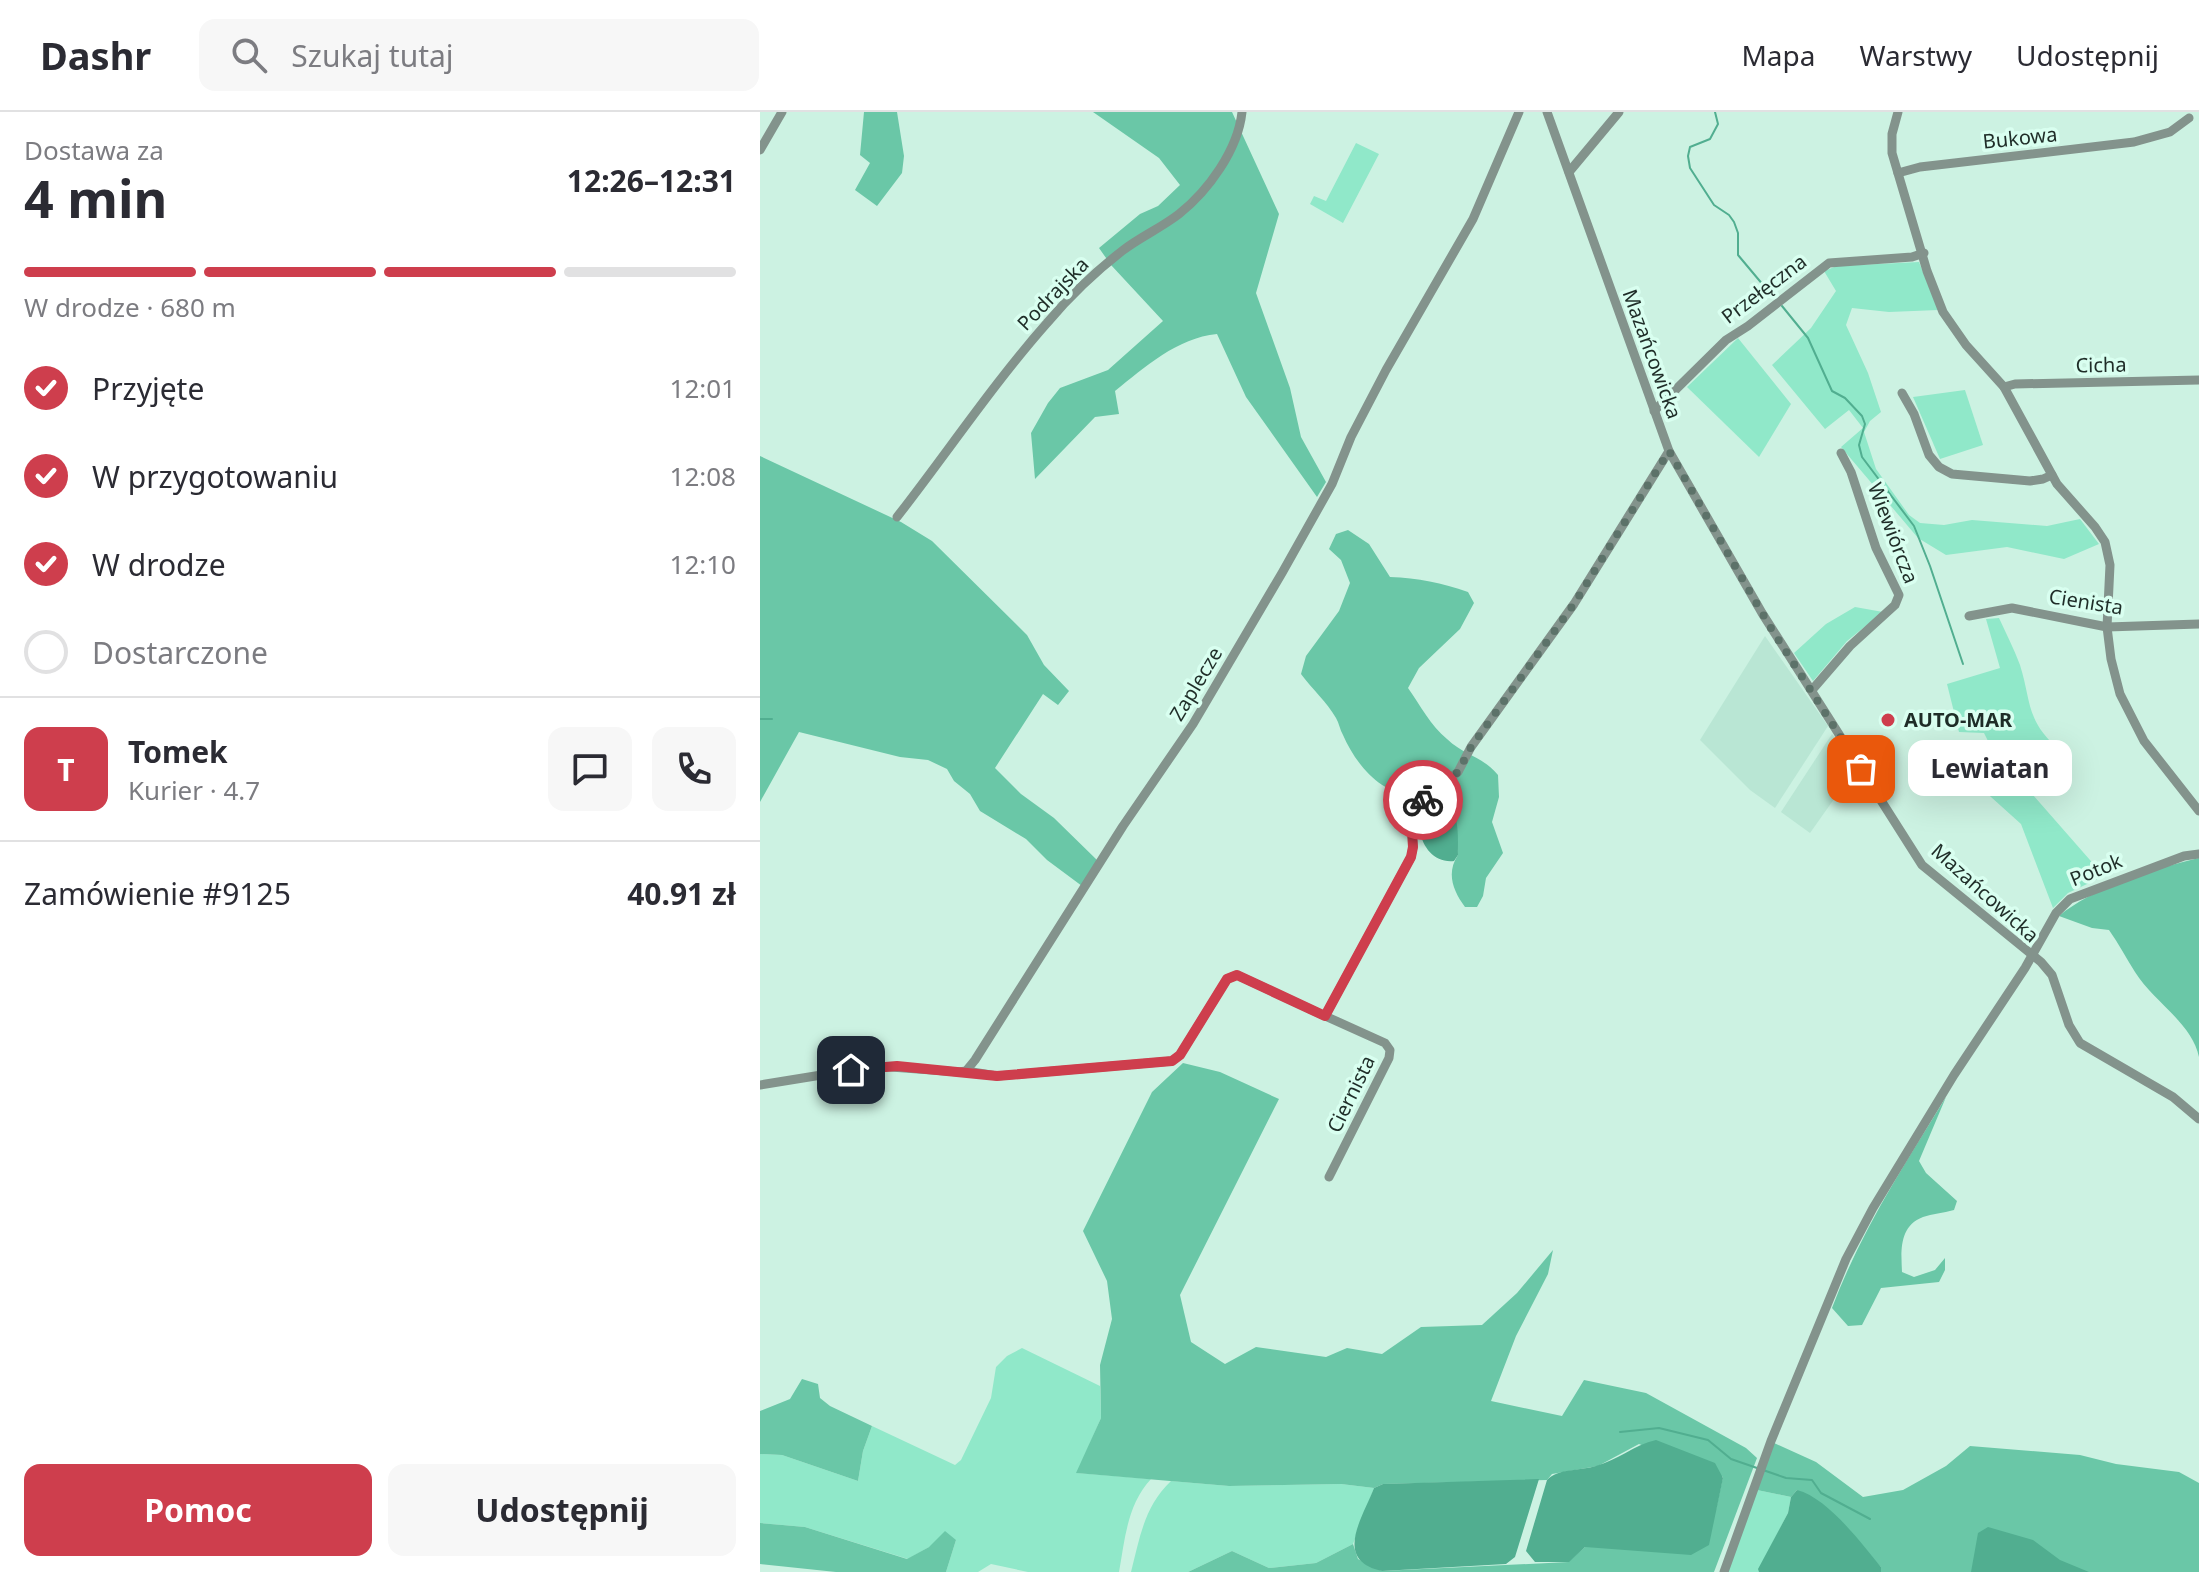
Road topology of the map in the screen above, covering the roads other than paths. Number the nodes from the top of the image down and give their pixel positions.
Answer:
1 (782, 112) edge
2 (1242, 112) edge
3 (1519, 112) edge
4 (1547, 112) edge
5 (1619, 112) edge
6 (1898, 112) edge
7 (2189, 118) dead end
8 (760, 150) edge
9 (1569, 172) junction
10 (1898, 173) junction
11 (1924, 253) junction
12 (2199, 380) edge
13 (2004, 387) junction
14 (1902, 393) dead end
15 (1654, 411) junction
16 (1669, 451) junction
17 (1841, 453) dead end
18 (2052, 475) junction
19 (897, 517) dead end
20 (1969, 616) dead end
21 (2199, 624) edge
22 (2107, 627) junction
23 (1812, 690) junction
24 (2199, 811) edge
25 (2199, 854) edge
26 (2031, 953) junction
27 (1325, 1016) junction
28 (966, 1071) junction
29 (760, 1085) edge
30 (2199, 1119) edge
31 (1329, 1177) dead end
32 (1724, 1572) edge

1 - 8 street
2 - 19 street, Podrajska
3 - 28 street, Zaplecze
4 - 9 street, Mazańcowicka
5 - 9 street
6 - 10 street
7 - 10 street, Bukowa
9 - 15 street, Mazańcowicka
10 - 11 street
11 - 13 street
11 - 15 street, Przełęczna
12 - 13 street, Cicha
13 - 18 street
14 - 18 street
15 - 16 street, Mazańcowicka
16 - 23 street, Mazańcowicka
16 - 27 street
17 - 23 street, Wiewiórcza
18 - 22 street
20 - 22 street, Cienista
21 - 22 street, Cienista
22 - 24 street
23 - 26 street, Mazańcowicka
25 - 26 street, Potok
26 - 30 street
26 - 32 street, Mazańcowicka
27 - 28 street, Ciernista
27 - 31 street, Ciernista
28 - 29 street

